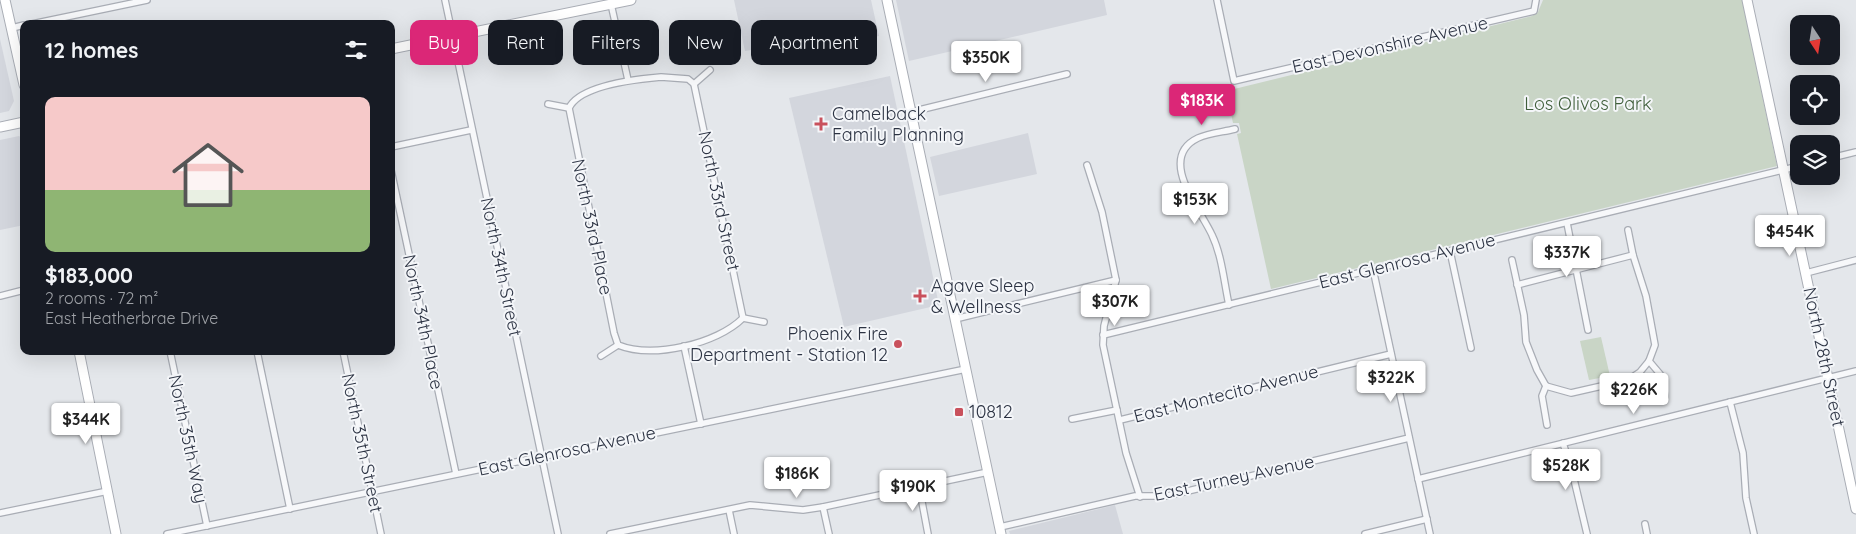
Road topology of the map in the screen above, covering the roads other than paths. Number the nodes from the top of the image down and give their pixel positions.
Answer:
1 (5, 0) edge
2 (147, 0) edge
3 (444, 0) edge
4 (631, 0) edge
5 (887, 0) edge
6 (1217, 0) edge
7 (1536, 0) edge
8 (1747, 0) edge
9 (611, 4) junction
10 (51, 20) edge
11 (448, 20) edge
12 (20, 26) edge
13 (12, 28) junction
14 (478, 32) edge
15 (410, 45) edge
16 (395, 48) edge
17 (458, 65) edge
18 (20, 66) edge
19 (710, 70) dead end
20 (1067, 74) dead end
21 (628, 80) junction
22 (694, 84) junction
23 (548, 104) dead end
24 (569, 108) junction
25 (911, 112) junction
26 (20, 123) edge
27 (0, 127) edge
28 (1235, 129) dead end
29 (471, 130) junction
30 (395, 146) edge
31 (1856, 152) edge
32 (1840, 156) edge
33 (1086, 165) dead end
34 (1790, 168) edge
35 (1784, 169) junction
36 (395, 189) edge
37 (1566, 222) junction
38 (1628, 230) dead end
39 (1450, 250) junction
40 (1633, 255) junction
41 (1512, 260) dead end
42 (1856, 260) edge
43 (1373, 269) junction
44 (1576, 270) junction
45 (1806, 273) junction
46 (1116, 280) junction
47 (1517, 285) junction
48 (20, 291) edge
49 (0, 296) edge
50 (1229, 305) junction
51 (743, 318) junction
52 (955, 319) junction
53 (764, 322) dead end
54 (1588, 330) dead end
55 (1102, 335) junction
56 (618, 345) junction
57 (684, 346) junction
58 (1471, 348) dead end
59 (1391, 354) junction
60 (80, 355) edge
61 (171, 355) edge
62 (257, 355) edge
63 (344, 355) edge
64 (601, 356) dead end
65 (1649, 361) junction
66 (966, 370) junction
67 (1856, 371) edge
68 (1828, 378) junction
69 (1546, 386) junction
70 (1665, 396) dead end
71 (1730, 402) junction
72 (1118, 410) junction
73 (1072, 419) dead end
74 (1120, 420) junction
75 (701, 424) junction
76 (1547, 425) dead end
77 (1409, 438) junction
78 (1563, 444) junction
79 (541, 457) junction
80 (988, 472) junction
81 (456, 474) junction
82 (1418, 479) junction
83 (918, 486) junction
84 (108, 491) junction
85 (373, 491) junction
86 (1140, 497) junction
87 (823, 507) junction
88 (290, 509) junction
89 (1856, 509) edge
90 (729, 510) junction
91 (0, 513) edge
92 (1427, 520) junction
93 (1645, 524) dead end
94 (206, 526) junction
95 (1000, 531) edge
96 (116, 534) edge
97 (167, 534) edge
98 (381, 534) edge
99 (558, 534) edge
100 (610, 534) edge
101 (734, 534) edge
102 (828, 534) edge
103 (928, 534) edge
104 (1365, 534) edge
105 (1430, 534) edge
106 (1587, 534) edge
107 (1647, 534) edge
108 (1754, 534) edge

1 - 13 main road
2 - 10 street
3 - 11 street, North 34th Street
4 - 9 main road
5 - 25 main road
6 - 7 street, East Devonshire Avenue
8 - 35 main road, North 28th Street
9 - 14 main road
9 - 21 street
12 - 13 street
13 - 18 main road
15 - 16 main road
17 - 29 street, North 34th Street
19 - 22 street
20 - 25 street
21 - 22 street
21 - 24 street
22 - 51 street, North 33rd Street
23 - 24 street
24 - 56 street, North 33rd Place
25 - 52 main road
26 - 27 main road
28 - 50 street
29 - 30 street
29 - 79 street, North 34th Street
31 - 32 street
33 - 46 street
34 - 35 street, East Glenrosa Avenue
35 - 37 street, East Glenrosa Avenue
35 - 45 main road, North 28th Street
36 - 81 street, North 34th Place
37 - 39 street, East Glenrosa Avenue
37 - 44 street
38 - 40 street
39 - 43 street, East Glenrosa Avenue
39 - 58 street
40 - 44 street
40 - 65 street
41 - 47 street
42 - 45 street
43 - 50 street, East Glenrosa Avenue
43 - 59 street
44 - 47 street
44 - 54 street
45 - 68 main road, North 28th Street
46 - 52 street
46 - 55 street
47 - 69 street
48 - 49 street
50 - 55 street, East Glenrosa Avenue
51 - 53 street
51 - 57 street
52 - 66 main road
55 - 72 street
56 - 57 street
56 - 64 street
57 - 75 street
59 - 74 street, East Montecito Avenue
59 - 77 street
60 - 84 main road
61 - 94 street, North 35th Way
62 - 88 street
63 - 85 street, North 35th Street
65 - 69 street
65 - 70 street
66 - 75 street, East Glenrosa Avenue
66 - 80 main road
67 - 68 street
68 - 71 street
68 - 89 main road, North 28th Street
69 - 76 street
71 - 78 street
71 - 108 street
72 - 73 street, East Montecito Avenue
72 - 74 street
74 - 86 street
75 - 79 street, East Glenrosa Avenue
77 - 82 street
77 - 86 street, East Turney Avenue
78 - 82 street
78 - 106 street
79 - 81 street, East Glenrosa Avenue
79 - 99 street, North 34th Street
80 - 83 street
80 - 95 main road
81 - 85 street, East Glenrosa Avenue
82 - 92 street
83 - 87 street
83 - 103 street
84 - 91 street
84 - 96 main road
85 - 88 street, East Glenrosa Avenue
85 - 98 street, North 35th Street
86 - 95 street, East Turney Avenue
87 - 90 street
87 - 102 street
88 - 94 street, East Glenrosa Avenue
90 - 100 street
90 - 101 street
92 - 104 street
92 - 105 street
93 - 107 street
94 - 97 street, East Glenrosa Avenue

